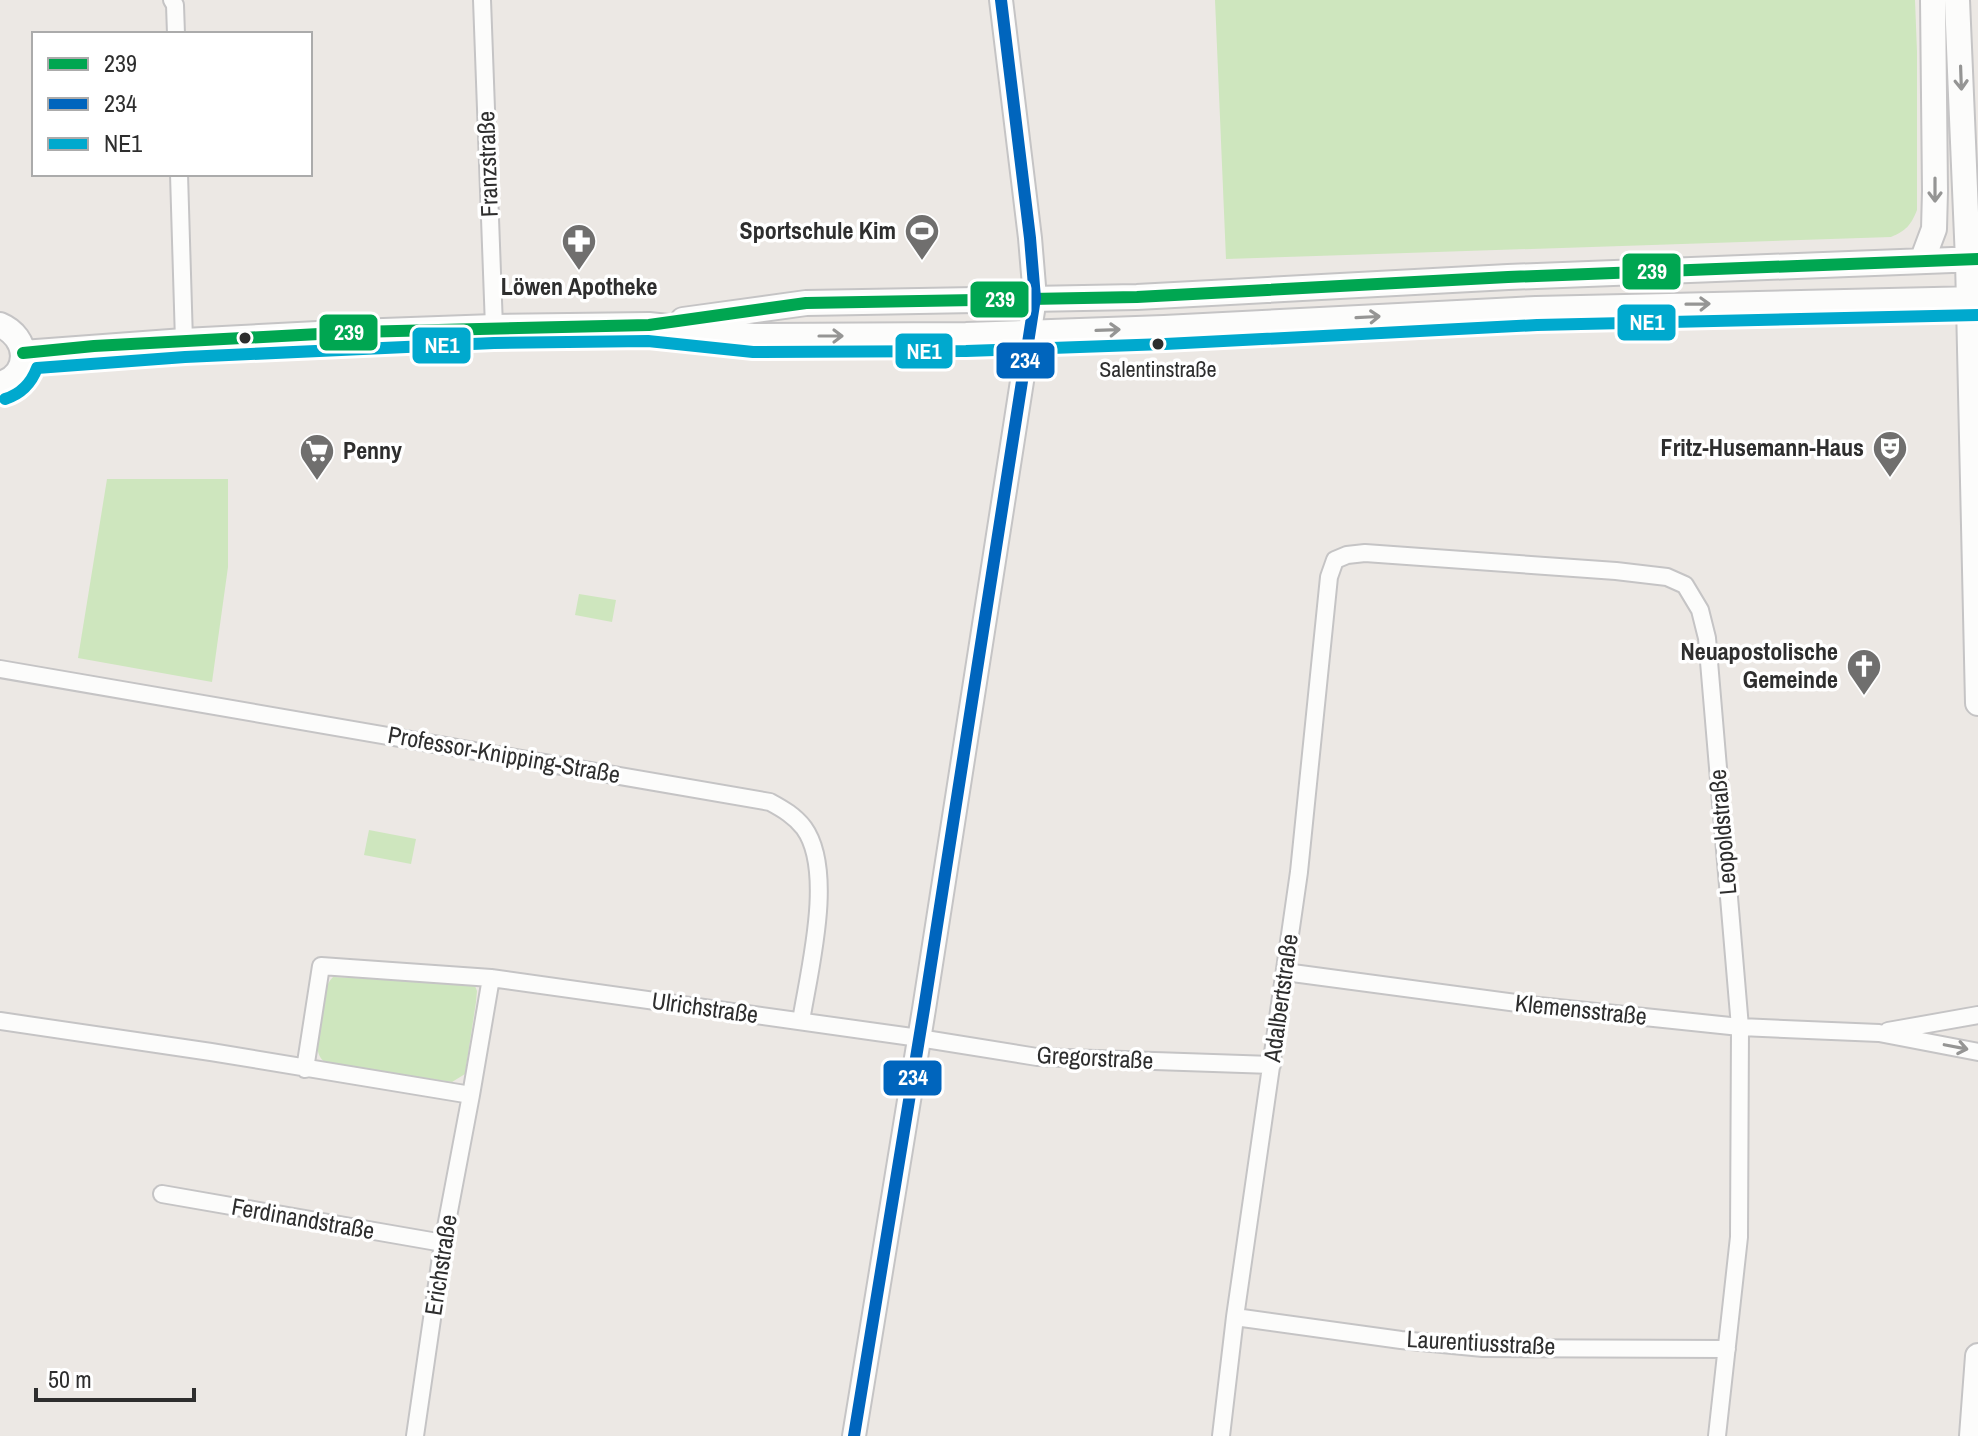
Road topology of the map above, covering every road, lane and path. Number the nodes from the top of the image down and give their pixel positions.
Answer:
1 (172, 0) edge
2 (482, 0) edge
3 (1001, 0) edge
4 (1933, 0) edge
5 (1957, 0) edge
6 (176, 32) edge
7 (179, 176) edge
8 (1973, 260) edge
9 (1922, 261) junction
10 (1035, 298) junction
11 (1974, 299) edge
12 (0, 325) edge
13 (649, 325) junction
14 (494, 327) junction
15 (1030, 332) junction
16 (184, 341) junction
17 (23, 353) junction
18 (0, 384) edge
19 (1335, 560) joint
20 (0, 669) edge
21 (1978, 703) edge
22 (1285, 972) junction
23 (491, 978) junction
24 (1978, 1015) edge
25 (0, 1021) edge
26 (801, 1021) junction
27 (1740, 1027) junction
28 (1879, 1033) junction
29 (919, 1038) junction
30 (1978, 1052) edge
31 (1272, 1065) junction
32 (305, 1069) junction
33 (471, 1095) junction
34 (162, 1194) dead end
35 (443, 1243) junction
36 (1235, 1317) junction
37 (1727, 1349) junction
38 (1978, 1356) edge
39 (415, 1436) edge
40 (854, 1436) edge
41 (1221, 1436) edge
42 (1717, 1436) edge
43 (1972, 1436) edge

1 - 6 street
2 - 14 street, Franzstraße
3 - 10 street
4 -> 9 main road
5 -> 8 main road
7 - 16 street
8 - 9 main road
8 - 11 main road
9 - 10 main road
10 - 13 main road
10 - 15 street
15 -> 11 main road
11 - 21 main road
12 - 17 main road
13 - 14 main road
13 -> 15 main road
14 - 16 main road
15 - 29 street
16 - 17 main road
17 - 18 main road
19 - 22 street, Adalbertstraße
19 - 27 street, Leopoldstraße
20 - 26 street, Professor-Knipping-Straße
22 - 27 street, Klemensstraße
22 - 31 street, Adalbertstraße
23 - 26 street, Ulrichstraße
23 - 32 street, Ulrichstraße
23 - 33 street
24 - 28 street, Klemensstraße
25 - 32 street
26 - 29 street, Ulrichstraße
27 - 28 street, Klemensstraße
27 - 37 street, Leopoldstraße
28 -> 30 street, Klemensstraße
29 - 31 street, Gregorstraße
29 - 40 street
31 - 36 street, Adalbertstraße
32 - 33 street
33 - 35 street, Erichstraße
34 - 35 street, Ferdinandstraße
35 - 39 street, Erichstraße
36 - 37 street, Laurentiusstraße
36 - 41 street, Adalbertstraße
37 - 42 street, Leopoldstraße
38 - 43 main road

